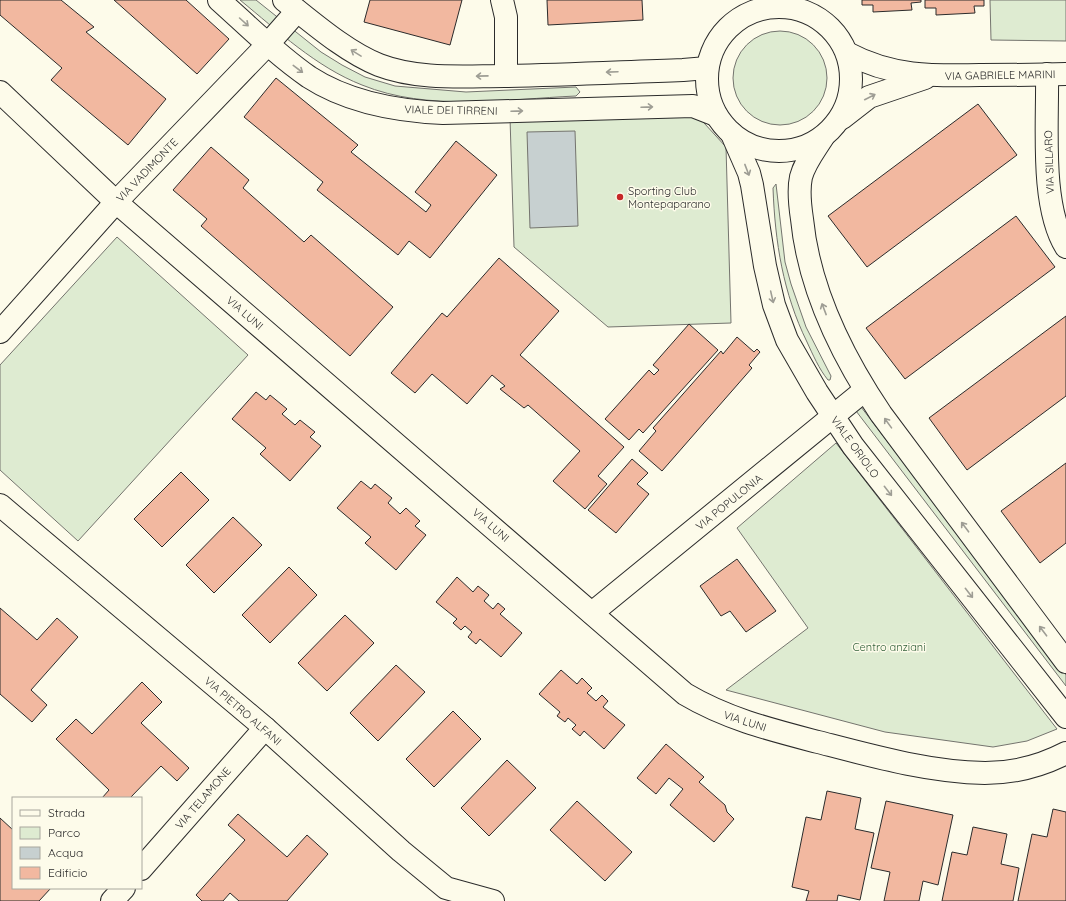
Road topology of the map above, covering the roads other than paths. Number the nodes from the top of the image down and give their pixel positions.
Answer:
1 (219, 0) edge
2 (502, 0) edge
3 (753, 0) edge
4 (291, 5) edge
5 (813, 9) edge
6 (730, 25) junction
7 (268, 44) junction
8 (847, 53) junction
9 (707, 68) junction
10 (1057, 74) edge
11 (506, 76) junction
12 (934, 76) junction
13 (0, 92) edge
14 (716, 115) junction
15 (839, 120) junction
16 (732, 134) junction
17 (823, 137) junction
18 (116, 202) junction
19 (1066, 247) edge
20 (0, 332) edge
21 (865, 390) junction
22 (833, 417) junction
23 (0, 505) edge
24 (592, 613) junction
25 (1066, 662) edge
26 (1066, 716) edge
27 (265, 728) junction
28 (1066, 753) edge
29 (142, 867) edge
30 (123, 889) edge
31 (112, 901) edge
32 (494, 901) edge

1 -> 7 street, VIALE DEI TIRRENI
2 - 11 street
3 - 6 street
4 - 7 street, VIA VADIMONTE
11 -> 4 street
5 - 6 street
5 - 8 street
6 - 9 street
7 -> 14 street, VIALE DEI TIRRENI
7 - 18 street, VIA VADIMONTE
8 - 12 street, VIA GABRIELE MARINI
8 - 15 street
9 -> 11 street
9 - 14 street
10 - 12 street, VIA GABRIELE MARINI
10 - 19 street, VIA SILLARO
15 -> 12 street, VIA GABRIELE MARINI
13 - 18 street, VIA LUNI
14 - 16 street
15 - 17 street
16 - 17 street
16 -> 22 street, VIALE ORIOLO
21 -> 17 street
18 - 20 street, VIA VADIMONTE
18 - 24 street, VIA LUNI
21 - 22 street, VIA POPULONIA
25 -> 21 street
22 - 24 street, VIA POPULONIA
22 -> 26 street, VIALE ORIOLO
23 - 27 street, VIA PIETRO ALFANI
24 - 28 street, VIA LUNI
27 - 29 street, VIA TELAMONE
27 - 32 street, VIA PIETRO ALFANI
30 - 31 street

